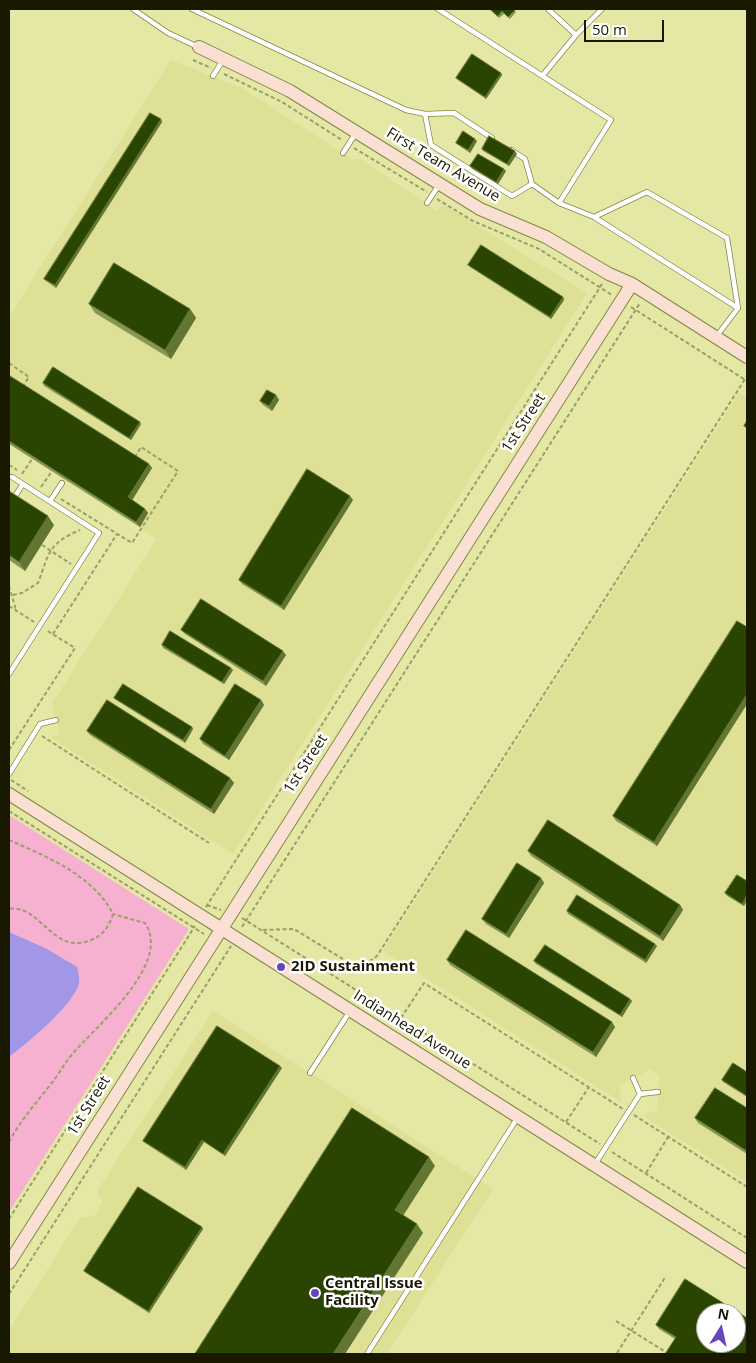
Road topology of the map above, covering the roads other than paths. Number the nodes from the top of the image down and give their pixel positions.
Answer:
1 (132, 9) edge
2 (192, 9) edge
3 (438, 9) edge
4 (548, 9) edge
5 (602, 9) edge
6 (576, 36) junction
7 (199, 47) joint
8 (224, 59) junction
9 (543, 75) junction
10 (213, 76) dead end
11 (424, 114) junction
12 (356, 132) junction
13 (494, 139) edge
14 (502, 144) edge
15 (343, 153) dead end
16 (440, 184) junction
17 (532, 184) junction
18 (559, 203) junction
19 (427, 204) dead end
20 (594, 217) junction
21 (632, 284) junction
22 (738, 308) junction
23 (716, 337) junction
24 (747, 357) edge
25 (12, 477) dead end
26 (23, 484) junction
27 (62, 484) dead end
28 (15, 496) edge
29 (50, 501) junction
30 (9, 674) edge
31 (56, 720) dead end
32 (9, 774) edge
33 (9, 794) edge
34 (221, 928) junction
35 (350, 1010) junction
36 (310, 1073) dead end
37 (633, 1078) dead end
38 (658, 1092) dead end
39 (640, 1094) junction
40 (518, 1117) junction
41 (594, 1165) junction
42 (747, 1262) edge
43 (9, 1263) edge
44 (367, 1354) edge

1 - 7 lane
2 - 11 lane
3 - 9 lane
4 - 6 lane
5 - 6 lane
6 - 9 lane
7 - 8 main road, First Team Avenue
8 - 10 lane
8 - 12 main road, First Team Avenue
9 - 18 lane
11 - 13 lane
11 - 17 lane
12 - 15 lane
12 - 16 main road, First Team Avenue
14 - 17 lane
16 - 19 lane
16 - 21 main road, First Team Avenue
17 - 18 lane
18 - 20 lane
20 - 22 lane
20 - 22 lane
21 - 23 main road, First Team Avenue
21 - 34 main road, 1st Street
22 - 23 lane
23 - 24 main road, First Team Avenue
25 - 26 lane
26 - 28 lane
26 - 29 lane
27 - 29 lane
29 - 30 lane
31 - 32 lane
33 - 34 main road, Indianhead Avenue
34 - 35 main road, Indianhead Avenue
34 - 43 main road, 1st Street
35 - 36 lane
35 - 40 main road, Indianhead Avenue
37 - 39 lane
38 - 39 lane
39 - 41 lane
40 - 41 main road, Indianhead Avenue
40 - 44 lane
41 - 42 main road, Indianhead Avenue

